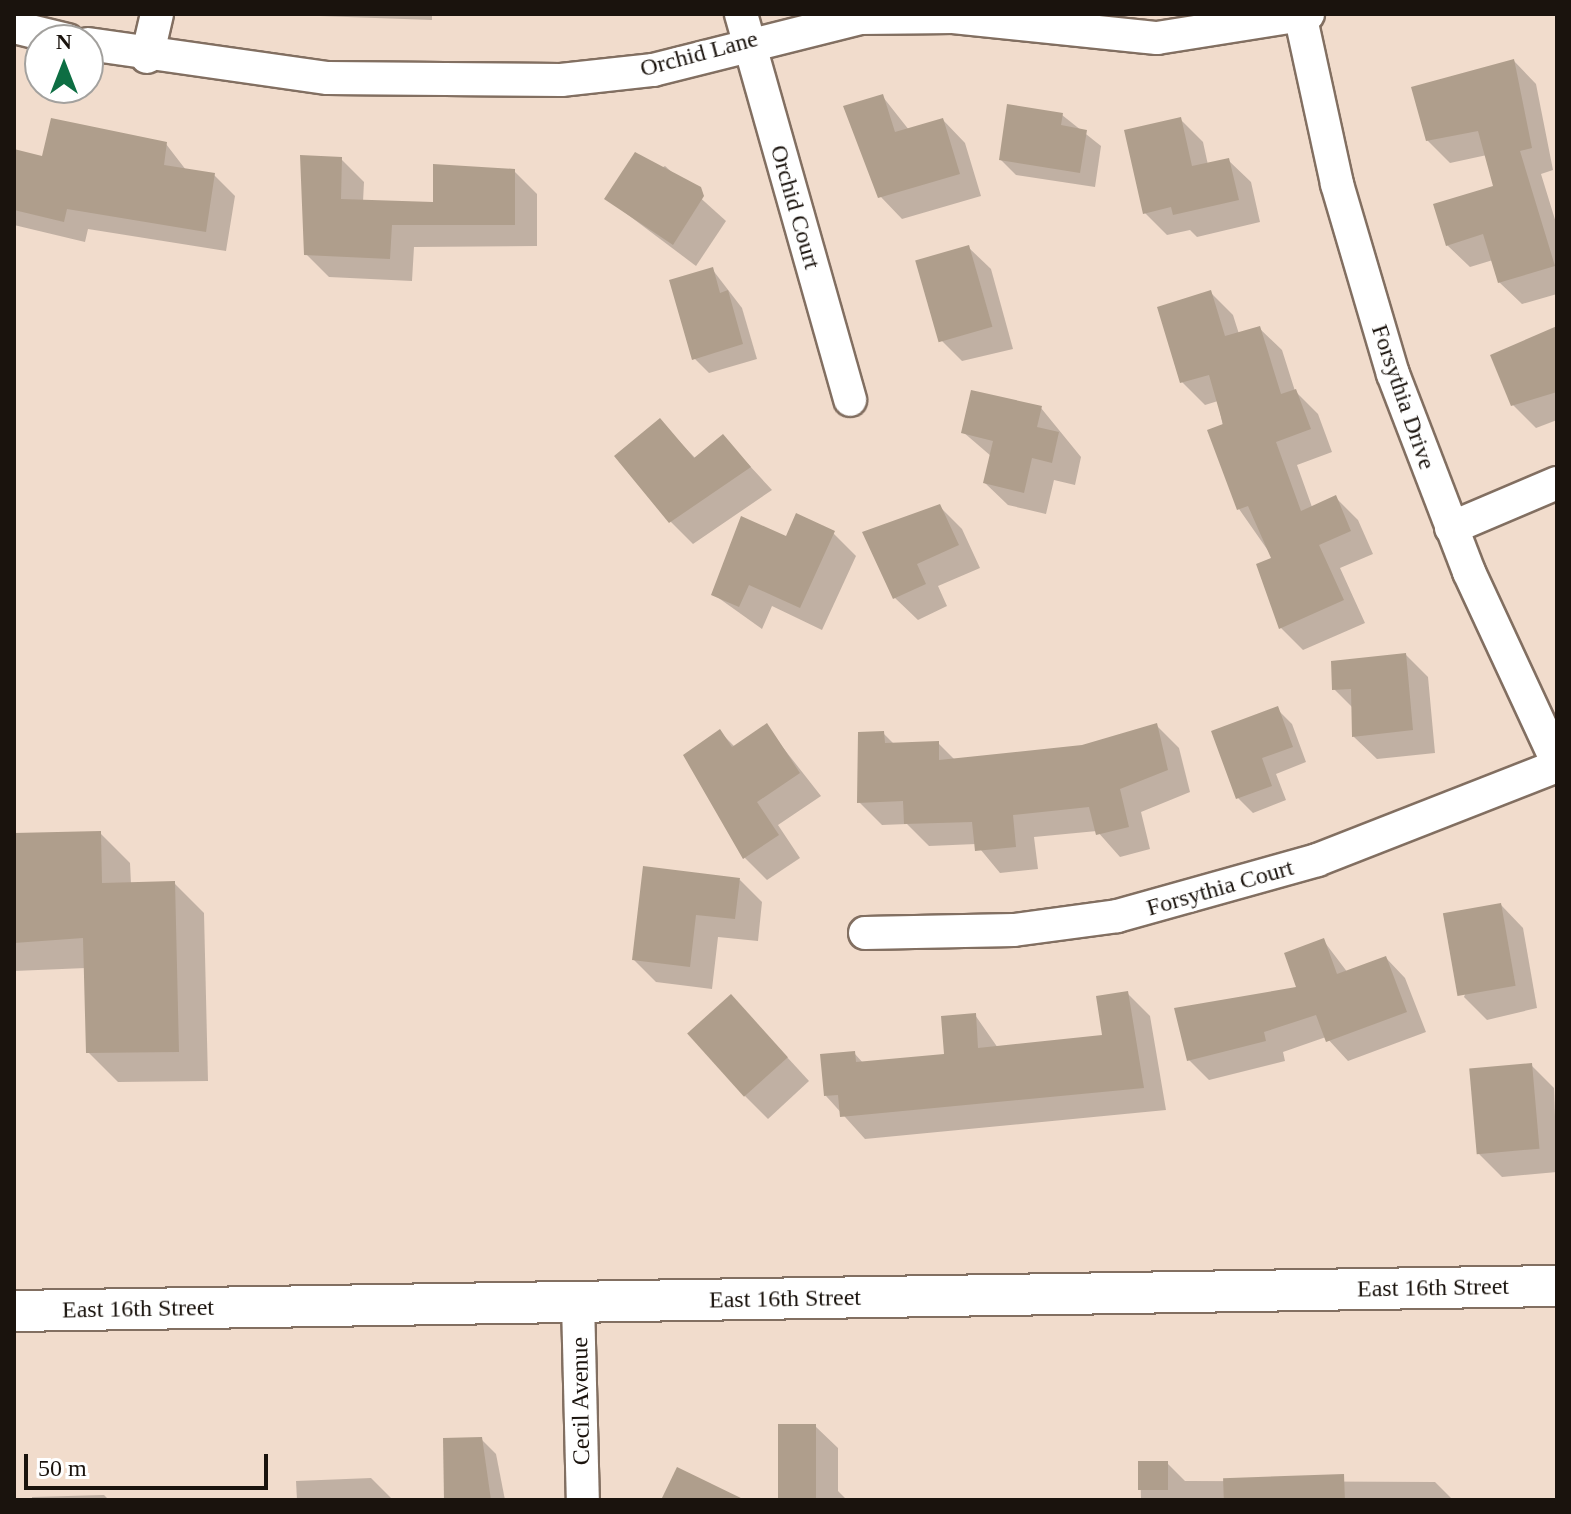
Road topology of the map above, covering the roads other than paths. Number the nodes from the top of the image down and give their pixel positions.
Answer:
1 (157, 14) edge
2 (1303, 15) edge
3 (744, 28) edge
4 (104, 48) edge
5 (147, 57) junction
6 (850, 400) dead end
7 (1557, 483) edge
8 (1451, 528) junction
9 (1557, 764) edge
10 (865, 933) dead end
11 (1557, 1286) edge
12 (578, 1302) junction
13 (14, 1311) edge
14 (583, 1500) edge

1 - 5 street
2 - 3 street, Orchid Lane
2 - 8 street, Forsythia Drive
3 - 5 street, Orchid Lane
3 - 6 street, Orchid Court
4 - 5 street, Orchid Lane
7 - 8 street
8 - 9 street, Forsythia Drive
9 - 10 street, Forsythia Court
11 - 12 street, East 16th Street
12 - 13 street, East 16th Street
12 - 14 street, Cecil Avenue

